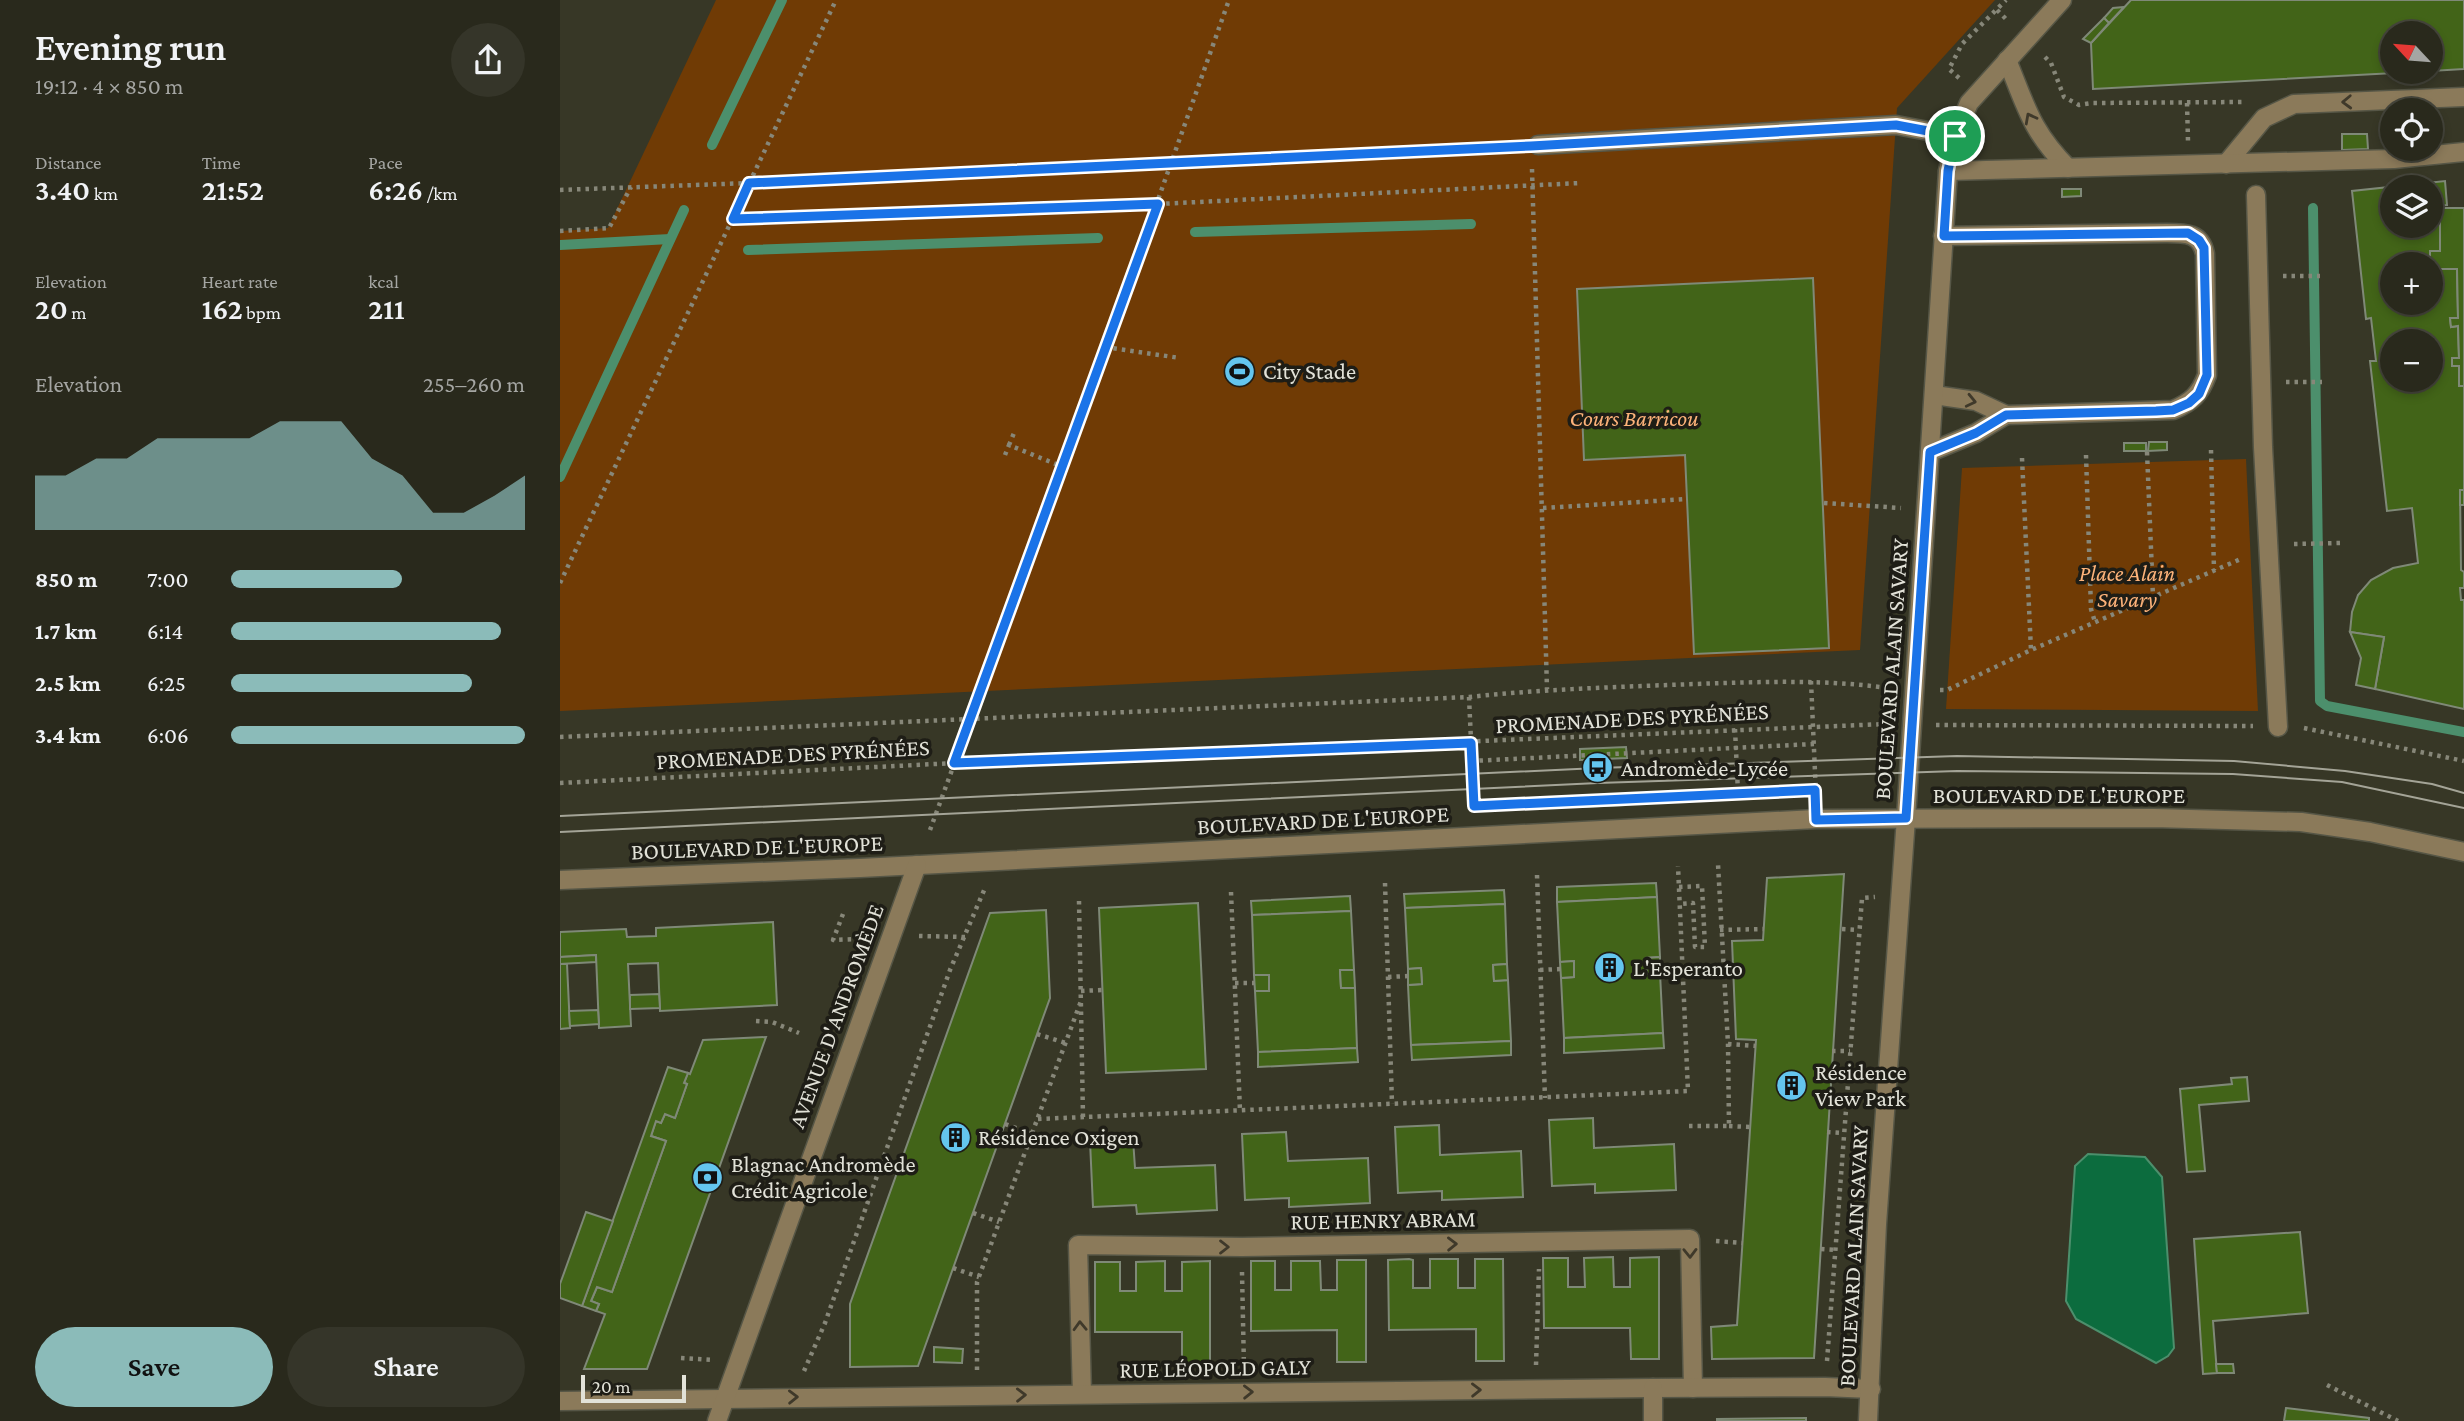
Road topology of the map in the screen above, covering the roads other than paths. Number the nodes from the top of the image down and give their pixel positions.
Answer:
1 (2062, 0) edge
2 (2007, 60) junction
3 (2464, 97) edge
4 (1955, 136) junction
5 (1534, 145) road end
6 (2464, 152) edge
7 (2226, 164) junction
8 (2068, 168) junction
9 (1948, 171) junction
10 (2256, 195) dead end
11 (1944, 236) junction
12 (1934, 395) junction
13 (2006, 415) junction
14 (1930, 452) junction
15 (2278, 727) road end
16 (1906, 818) junction
17 (2464, 852) edge
18 (918, 865) junction
19 (560, 880) edge
20 (1653, 1388) junction
21 (1693, 1388) junction
22 (1871, 1389) junction
23 (1082, 1394) junction
24 (725, 1399) junction
25 (560, 1401) edge
26 (717, 1421) edge
27 (1653, 1421) edge
28 (1868, 1421) edge

1 - 2 street, BOULEVARD ALAIN SAVARY
2 - 4 street, BOULEVARD ALAIN SAVARY
8 -> 2 street
3 -> 7 street
4 - 5 street
4 - 9 street, BOULEVARD ALAIN SAVARY
6 - 7 street
7 - 8 street
8 - 9 street
9 - 11 street, BOULEVARD ALAIN SAVARY
10 - 15 street
11 - 12 street, BOULEVARD ALAIN SAVARY
11 - 13 street
12 -> 13 street
12 - 14 street, BOULEVARD ALAIN SAVARY
13 - 14 street
14 - 16 street, BOULEVARD ALAIN SAVARY
16 - 17 street, BOULEVARD DE L'EUROPE
16 - 18 street, BOULEVARD DE L'EUROPE
16 - 22 street, BOULEVARD ALAIN SAVARY
18 - 19 street, BOULEVARD DE L'EUROPE
18 - 24 street, AVENUE D'ANDROMÈDE
20 - 21 street, RUE LÉOPOLD GALY
23 -> 20 street, RUE LÉOPOLD GALY
20 - 27 street
21 - 22 street, RUE LÉOPOLD GALY
23 -> 21 street, RUE HENRY ABRAM
22 - 28 street, BOULEVARD ALAIN SAVARY
24 -> 23 street, RUE LÉOPOLD GALY
24 - 25 street, RUE LÉOPOLD GALY
24 - 26 street, AVENUE D'ANDROMÈDE

